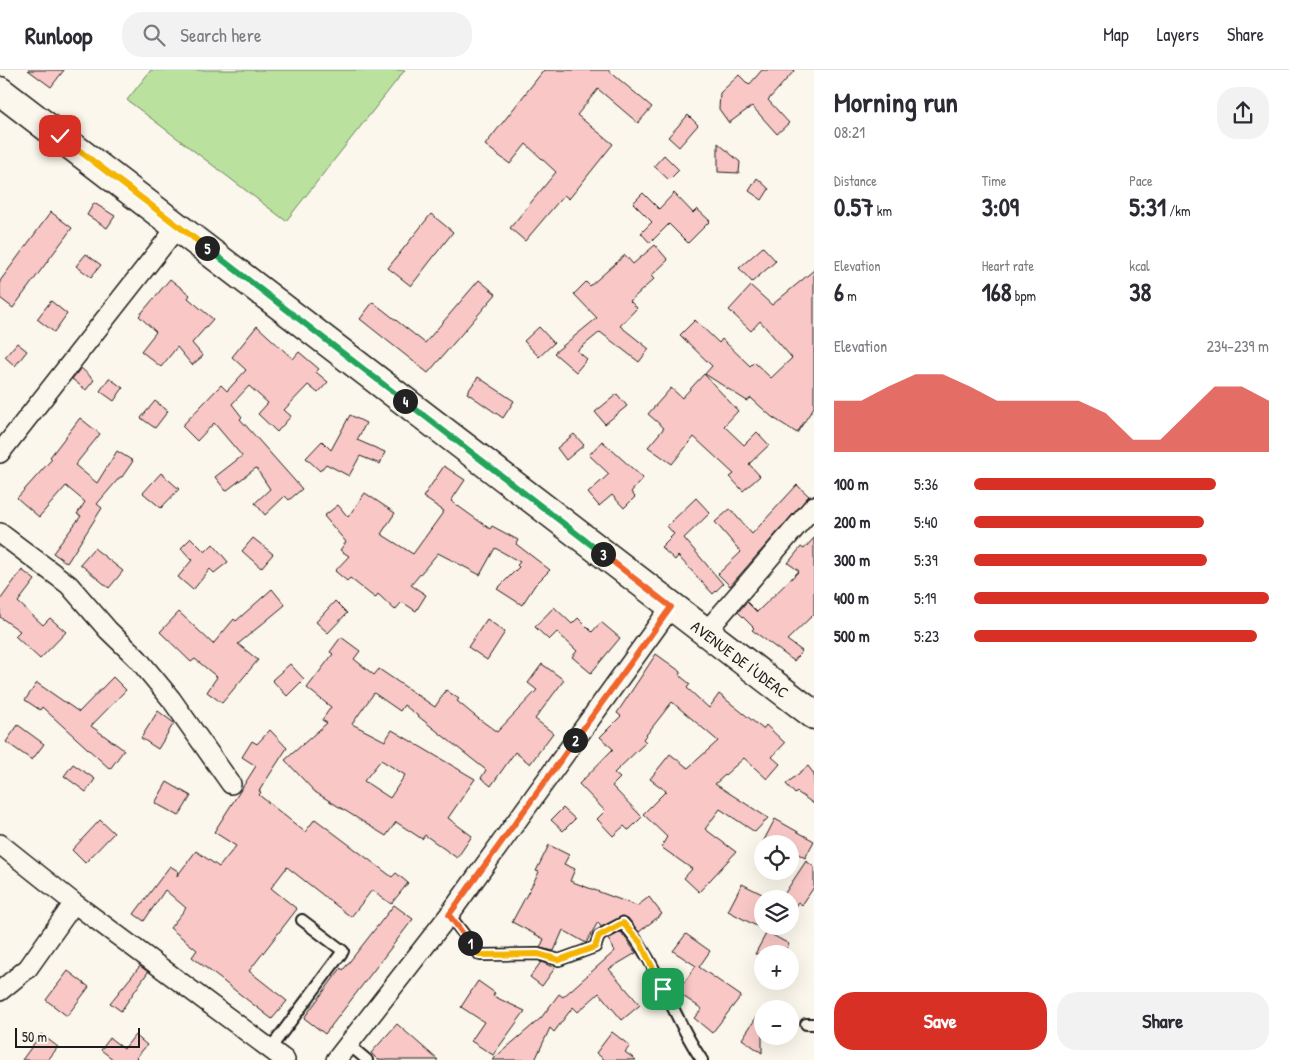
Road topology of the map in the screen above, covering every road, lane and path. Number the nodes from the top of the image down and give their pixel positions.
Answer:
1 (0, 91) edge
2 (178, 226) junction
3 (0, 453) edge
4 (814, 506) edge
5 (0, 533) edge
6 (671, 607) junction
7 (705, 632) junction
8 (814, 715) edge
9 (231, 784) dead end
10 (0, 844) edge
11 (74, 903) junction
12 (449, 915) junction
13 (302, 920) dead end
14 (0, 991) edge
15 (348, 1044) junction
16 (277, 1054) edge
17 (336, 1060) edge
18 (367, 1060) edge
19 (702, 1060) edge

1 - 2 main road, AVENUE DE I'UDEAC
2 - 3 street
2 - 6 main road, AVENUE DE I'UDEAC
4 - 7 street
5 - 9 street
6 - 7 main road, AVENUE DE I'UDEAC
6 - 12 street
7 - 8 main road, AVENUE DE I'UDEAC
10 - 11 street
11 - 14 street
11 - 16 street
12 - 15 street
12 - 19 lane
13 - 16 lane
15 - 17 street
15 - 18 lane

